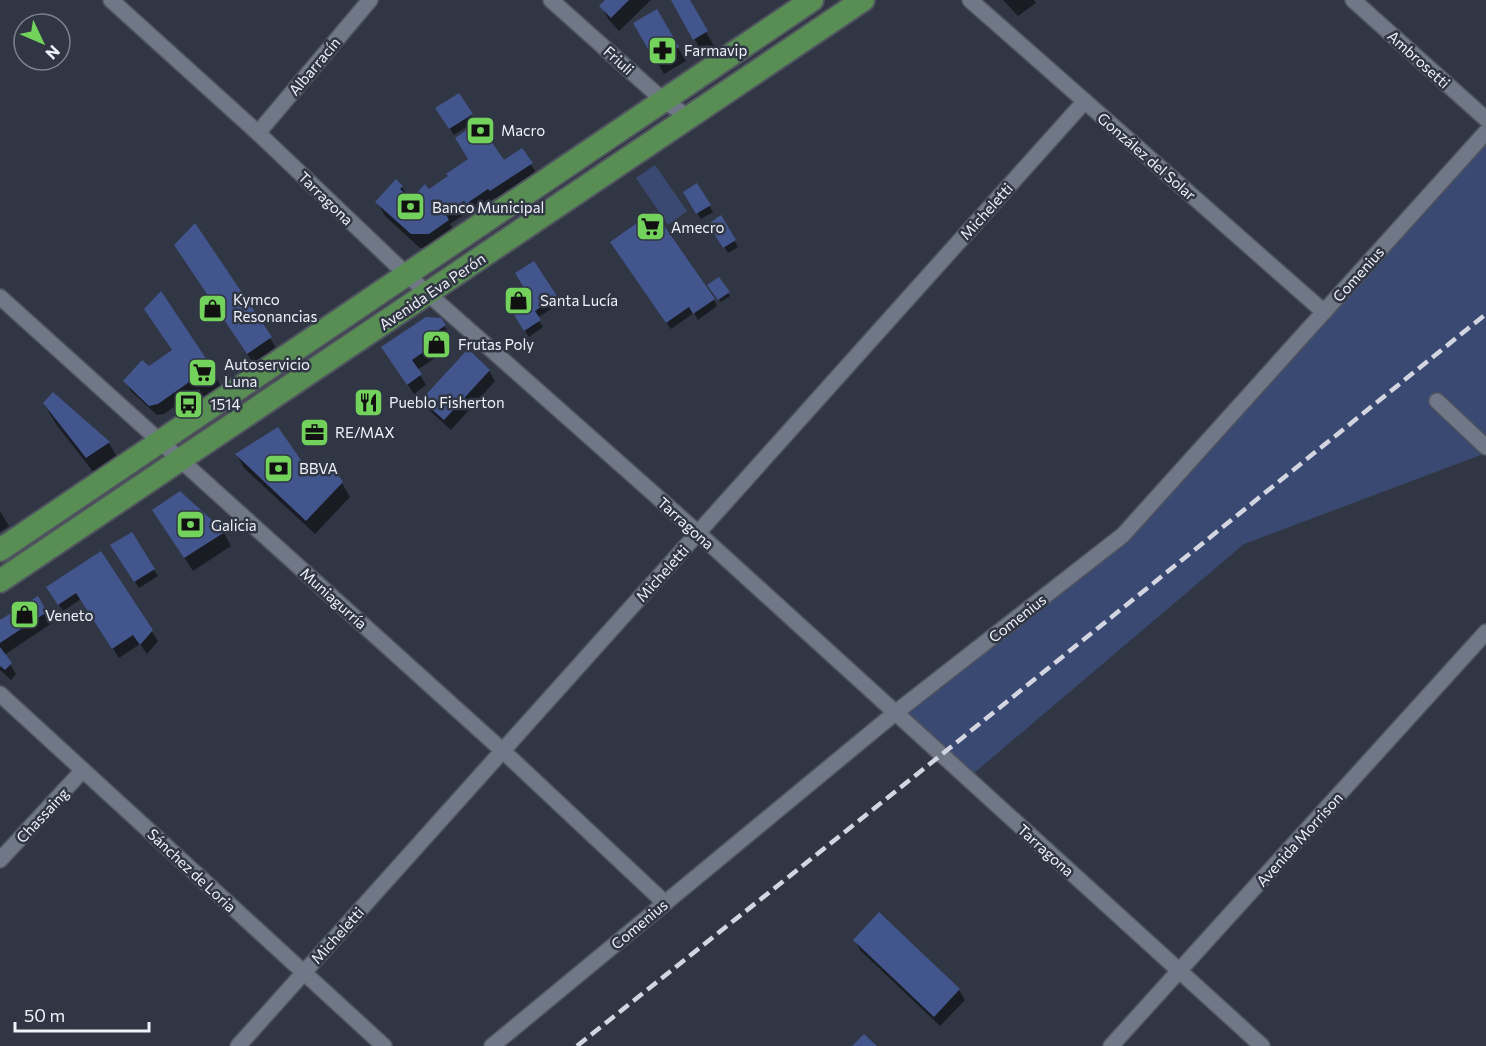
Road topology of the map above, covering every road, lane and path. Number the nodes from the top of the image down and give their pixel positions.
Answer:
1 (111, 0) edge
2 (370, 0) edge
3 (551, 0) edge
4 (812, 0) edge
5 (863, 0) edge
6 (970, 0) edge
7 (1353, 0) edge
8 (664, 101) junction
9 (1085, 101) junction
10 (689, 117) junction
11 (1486, 118) edge
12 (1486, 132) edge
13 (258, 133) junction
14 (407, 275) junction
15 (428, 293) junction
16 (0, 297) edge
17 (1324, 312) junction
18 (1437, 401) dead end
19 (160, 441) junction
20 (1486, 447) edge
21 (181, 460) junction
22 (698, 533) junction
23 (0, 550) edge
24 (0, 582) edge
25 (1486, 632) edge
26 (0, 694) edge
27 (895, 713) junction
28 (502, 751) junction
29 (83, 770) junction
30 (0, 860) edge
31 (665, 903) junction
32 (1179, 971) junction
33 (304, 973) junction
34 (238, 1046) edge
35 (384, 1046) edge
36 (492, 1046) edge
37 (1111, 1046) edge
38 (1262, 1046) edge

1 - 13 street, Tarragona
2 - 13 street, Albarracín
3 - 8 street, Friuli
4 - 8 main road, Avenida Eva Perón
5 - 10 main road, Avenida Eva Perón
6 - 9 street, González del Solar
7 - 11 street, Ambrosetti
8 - 10 street, Friuli
8 - 14 main road, Avenida Eva Perón
9 - 17 street, González del Solar
9 - 22 street, Micheletti
10 - 15 main road, Avenida Eva Perón
12 - 17 street, Comenius
13 - 14 street, Tarragona
14 - 15 street, Tarragona
14 - 19 main road, Avenida Eva Perón
15 - 21 main road, Avenida Eva Perón
15 - 22 street, Tarragona
16 - 19 street, Muniagurría
17 - 27 street, Comenius
18 - 20 street
19 - 21 street, Muniagurría
19 - 23 main road, Avenida Eva Perón
21 - 24 main road, Avenida Eva Perón
21 - 28 street, Muniagurría
22 - 27 street, Tarragona
22 - 28 street, Micheletti
25 - 32 street, Avenida Morrison
26 - 29 street, Sánchez de Loria
27 - 31 street, Comenius
27 - 32 street, Tarragona
28 - 31 street, Muniagurría
28 - 33 street, Micheletti
29 - 30 street, Chassaing
29 - 33 street, Sánchez de Loria
31 - 36 street, Comenius
32 - 37 street, Avenida Morrison
32 - 38 street, Tarragona
33 - 34 street, Micheletti
33 - 35 street, Sánchez de Loria

